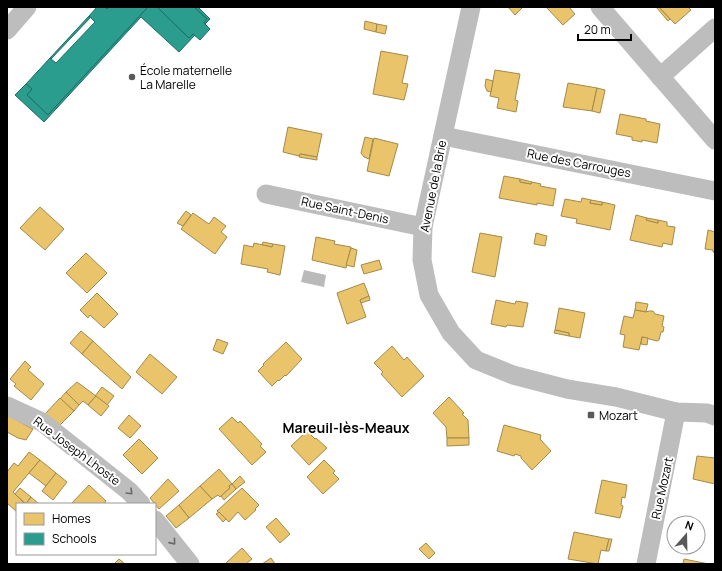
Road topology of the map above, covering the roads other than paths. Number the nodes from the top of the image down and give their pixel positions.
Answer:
1 (27, 7) edge
2 (471, 7) edge
3 (600, 7) edge
4 (715, 28) edge
5 (7, 30) edge
6 (660, 77) junction
7 (443, 136) junction
8 (715, 140) edge
9 (715, 191) edge
10 (266, 194) dead end
11 (423, 227) junction
12 (7, 406) edge
13 (676, 412) junction
14 (715, 416) edge
15 (140, 503) edge
16 (156, 521) edge
17 (190, 564) edge
18 (646, 564) edge

1 - 5 street
2 - 7 street, Avenue de la Brie
3 - 6 street
4 - 6 street
6 - 8 street
7 - 9 street, Rue des Carrouges
7 - 11 street, Avenue de la Brie
10 - 11 street, Rue Saint-Denis
11 - 13 street, Avenue de la Brie
12 -> 15 street, Rue Joseph Lhoste
13 - 14 street, Avenue de la Brie
13 - 18 street, Rue Mozart
16 -> 17 street

